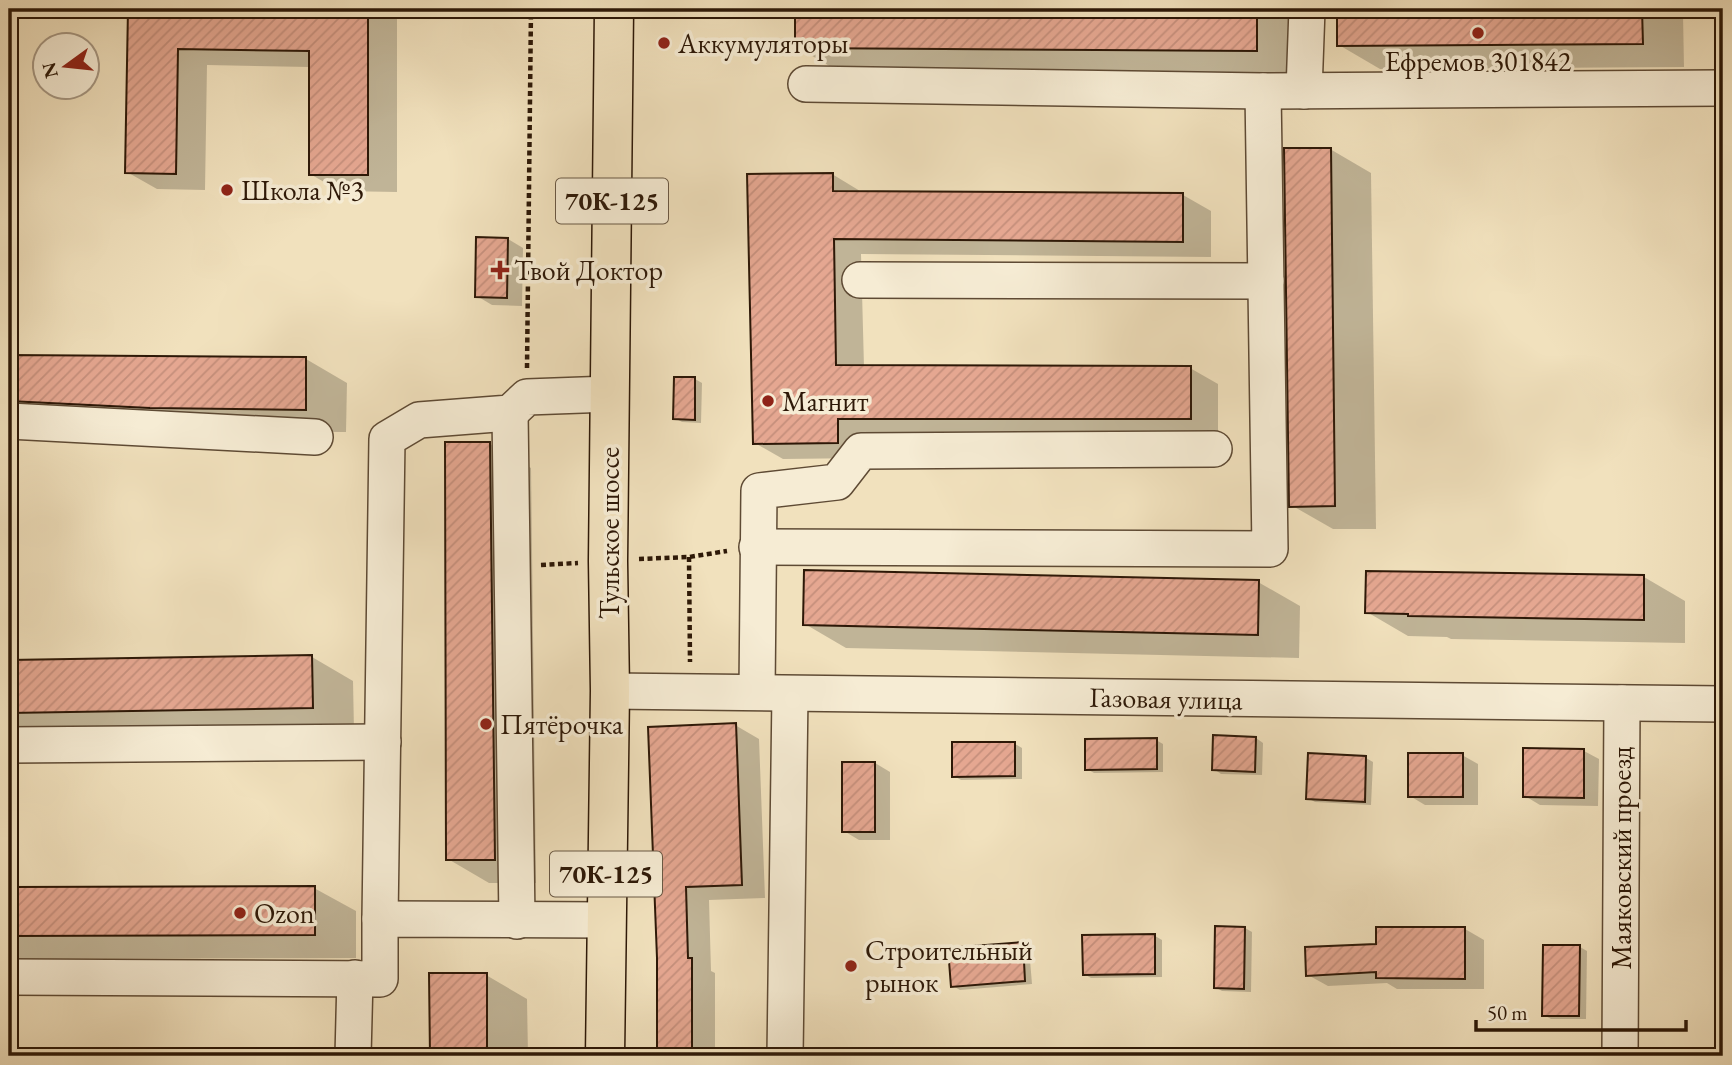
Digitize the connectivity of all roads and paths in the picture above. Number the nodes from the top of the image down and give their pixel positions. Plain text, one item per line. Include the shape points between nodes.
1 (531, 9) edge
2 (614, 9) edge
3 (1307, 9) edge
4 (806, 85) dead end
5 (1721, 88) dead end
6 (1263, 91) junction
7 (1304, 91) junction
8 (860, 279) dead end
9 (1266, 281) junction
10 (610, 394) junction
11 (519, 405) junction
12 (9, 421) edge
13 (315, 437) dead end
14 (1214, 449) dead end
15 (757, 547) junction
16 (688, 558) dead end
17 (610, 691) junction
18 (690, 692) junction
19 (773, 693) junction
20 (1622, 703) junction
21 (1723, 704) edge
22 (383, 742) junction
23 (9, 745) edge
24 (380, 919) junction
25 (606, 919) junction
26 (517, 921) junction
27 (9, 977) edge
28 (355, 978) junction
29 (353, 1056) edge
30 (605, 1056) edge
31 (785, 1056) edge
32 (1620, 1056) edge

1 - 11 path
2 - 10 main road, Тульское шоссе / 70К-125
3 - 7 street
4 - 6 street
5 - 7 street
6 - 7 street
6 - 9 street
8 - 9 street
9 - 15 street via 1270,549
10 - 11 street
10 - 17 main road, Тульское шоссе / 70К-125
11 - 22 street via 419,420 387,439
11 - 26 street
12 - 13 street
14 - 15 street via 861,451 837,482 759,491
15 - 19 street
16 - 18 path
17 - 18 street, Газовая улица
17 - 25 main road, Тульское шоссе / 70К-125
18 - 19 street, Газовая улица
19 - 20 street, Газовая улица
19 - 31 street
20 - 21 street, Газовая улица
20 - 32 street, Маяковский проезд
22 - 23 street
22 - 24 street
24 - 26 street
24 - 28 street via 380,979
25 - 26 street
25 - 30 main road, Тульское шоссе / 70К-125
27 - 28 street
28 - 29 street

